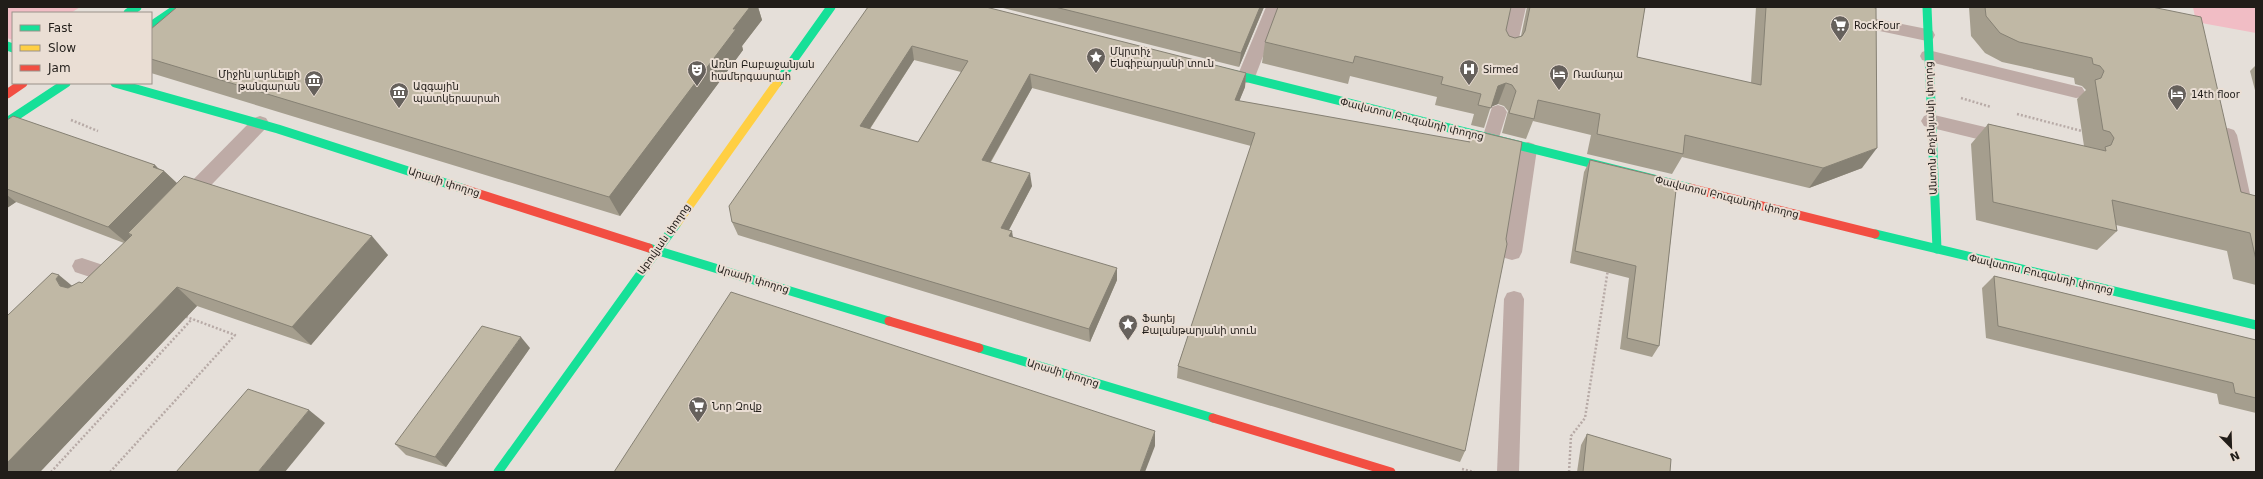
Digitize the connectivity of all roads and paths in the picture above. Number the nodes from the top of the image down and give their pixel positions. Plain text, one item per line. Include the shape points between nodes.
1 (179, 7) edge
2 (831, 7) edge
3 (1274, 7) edge
4 (1518, 7) edge
5 (1925, 8) edge
6 (1862, 22) edge
7 (152, 25) edge
8 (1928, 34) junction
9 (1508, 50) edge
10 (1928, 56) junction
11 (1208, 68) edge
12 (1246, 77) junction
13 (22, 84) edge
14 (64, 84) edge
15 (119, 84) edge
16 (2076, 92) dead end
17 (7, 94) edge
18 (1961, 98) dead end
19 (1999, 109) dead end
20 (1498, 112) edge
21 (2014, 113) dead end
22 (71, 120) dead end
23 (1930, 121) junction
24 (7, 122) edge
25 (260, 123) junction
26 (98, 131) dead end
27 (2082, 131) dead end
28 (2228, 135) edge
29 (1491, 139) junction
30 (2023, 143) edge
31 (1528, 149) junction
32 (172, 214) edge
33 (2246, 217) edge
34 (656, 249) junction
35 (1937, 249) junction
36 (1512, 252) dead end
37 (1609, 260) edge
38 (82, 266) dead end
39 (111, 276) edge
40 (1514, 299) dead end
41 (179, 314) dead end
42 (192, 319) junction
43 (2256, 325) edge
44 (1462, 469) dead end
45 (51, 472) edge
46 (110, 472) edge
47 (498, 472) edge
48 (1391, 472) edge
49 (1474, 472) edge
50 (1508, 472) edge
51 (1569, 472) edge

1 - 7 street
2 - 34 street, Աբովյան փողոց
3 - 12 lane
4 - 9 lane
5 - 8 street, Անտոն Քոչինյանի փողոց
6 - 8 lane
8 - 10 street, Անտոն Քոչինյանի փողոց
10 - 16 lane
10 - 23 street, Անտոն Քոչինյանի փողոց
11 - 12 street, Փավստոս Բուզանդի փողոց
12 - 29 street, Փավստոս Բուզանդի փողոց
13 - 17 street
14 - 24 street
15 - 25 street, Արամի փողոց
18 - 19 path
20 - 29 lane
21 - 27 path
22 - 26 path
23 - 30 lane
23 - 35 street, Անտոն Քոչինյանի փողոց
25 - 32 lane
25 - 34 street, Արամի փողոց
28 - 33 lane
29 - 31 street, Փավստոս Բուզանդի փողոց
31 - 35 street, Փավստոս Բուզանդի փողոց
31 - 36 lane
34 - 47 street, Աբովյան փողոց
34 - 48 street, Արամի փողոց
35 - 43 street, Փավստոս Բուզանդի փողոց
37 - 51 path via 1585,418 1571,436
38 - 39 lane
40 - 50 lane
41 - 42 path
42 - 45 path
42 - 46 path via 235,335
44 - 49 path

